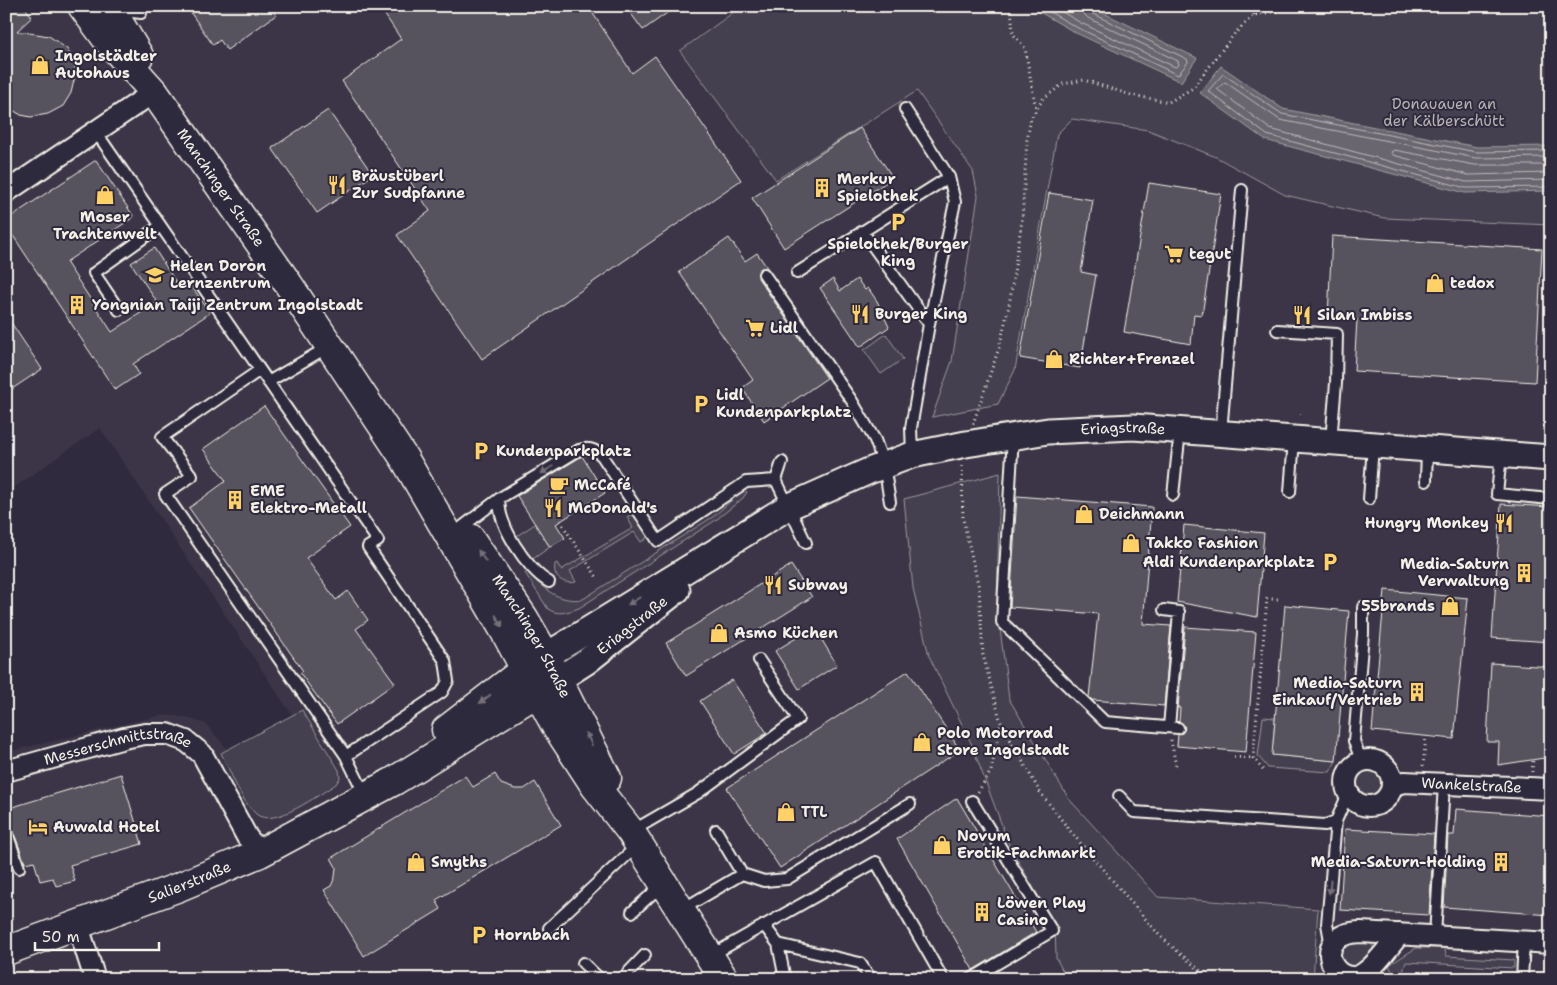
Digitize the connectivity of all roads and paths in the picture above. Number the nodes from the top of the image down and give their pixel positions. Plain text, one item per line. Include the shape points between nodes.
1 (82, 6) edge
2 (1010, 6) edge
3 (1254, 6) edge
4 (1306, 6) edge
5 (110, 8) edge
6 (141, 13) dead end
7 (1254, 15) junction
8 (154, 92) junction
9 (905, 109) dead end
10 (1036, 110) junction
11 (96, 132) junction
12 (949, 177) junction
13 (1242, 190) dead end
14 (6, 192) edge
15 (160, 226) junction
16 (862, 232) junction
17 (797, 273) dead end
18 (764, 274) dead end
19 (119, 310) dead end
20 (929, 324) junction
21 (1277, 330) dead end
22 (329, 346) junction
23 (260, 370) junction
24 (268, 382) junction
25 (1299, 422) junction
26 (1180, 430) junction
27 (1221, 432) junction
28 (1013, 435) junction
29 (1331, 441) junction
30 (966, 444) junction
31 (1374, 444) junction
32 (1427, 449) junction
33 (1501, 454) junction
34 (912, 455) junction
35 (404, 458) junction
36 (1551, 458) edge
37 (782, 462) dead end
38 (884, 465) junction
39 (776, 480) junction
40 (1426, 481) dead end
41 (1290, 492) dead end
42 (1173, 495) dead end
43 (500, 498) junction
44 (1369, 499) dead end
45 (1551, 499) edge
46 (890, 502) dead end
47 (788, 507) junction
48 (560, 521) dead end
49 (462, 527) junction
50 (806, 543) dead end
51 (598, 579) dead end
52 (549, 582) dead end
53 (1280, 598) dead end
54 (1363, 607) dead end
55 (1164, 610) dead end
56 (760, 660) dead end
57 (541, 674) junction
58 (1002, 723) junction
59 (1173, 728) junction
60 (1426, 736) dead end
61 (346, 756) junction
62 (1234, 757) dead end
63 (1253, 758) junction
64 (1361, 760) junction
65 (1176, 766) dead end
66 (1263, 770) dead end
67 (6, 771) edge
68 (1422, 783) junction
69 (1444, 784) junction
70 (1392, 785) junction
71 (1551, 789) edge
72 (1348, 794) junction
73 (365, 795) junction
74 (1119, 796) dead end
75 (972, 801) joint
76 (910, 804) dead end
77 (1336, 821) junction
78 (6, 830) edge
79 (716, 830) dead end
80 (635, 838) junction
81 (260, 853) junction
82 (19, 868) dead end
83 (742, 874) junction
84 (664, 884) junction
85 (680, 910) junction
86 (632, 912) dead end
87 (764, 925) junction
88 (78, 926) junction
89 (548, 928) dead end
90 (1400, 934) junction
91 (1435, 936) junction
92 (1524, 941) junction
93 (1551, 943) edge
94 (778, 944) junction
95 (1331, 946) junction
96 (6, 951) edge
97 (645, 955) dead end
98 (709, 956) junction
99 (583, 963) dead end
100 (95, 979) edge
101 (600, 979) edge
102 (622, 979) edge
103 (724, 979) edge
104 (785, 979) edge
105 (871, 979) edge
106 (943, 979) edge
107 (971, 979) edge
108 (1210, 979) edge
109 (1522, 979) edge

1 - 8 main road, Manchinger Straße
2 - 10 path via 1013,34 1025,48
3 - 7 path
4 - 7 path
5 - 6 lane
5 - 8 main road, Manchinger Straße via 134,47
7 - 10 path via 1235,33 1192,88 1169,102 1131,95 1084,80 1063,84 1043,99
8 - 11 street
8 - 22 main road, Manchinger Straße
9 - 12 lane
10 - 30 path via 1027,140 1022,220 1009,306 999,348
11 - 14 street
11 - 15 lane
12 - 16 lane
12 - 20 lane via 955,202
13 - 27 lane
15 - 19 lane via 94,273
15 - 23 lane
16 - 17 lane
16 - 20 lane
18 - 38 lane via 852,401 875,440
20 - 34 lane via 911,428
21 - 29 lane via 1337,334
22 - 24 lane
22 - 35 main road, Manchinger Straße
23 - 24 lane
23 - 61 lane via 162,437 192,476 165,494
24 - 61 lane via 378,541 368,547 448,670 448,681 434,699
25 - 27 street, Eriagstraße
25 - 29 street, Eriagstraße
25 - 41 lane
26 - 27 street, Eriagstraße
26 - 28 street, Eriagstraße via 1088,428
26 - 42 lane
28 - 30 street, Eriagstraße
28 - 59 lane via 1002,622 1105,722
29 - 31 street, Eriagstraße
30 - 34 street, Eriagstraße
30 - 58 path via 960,473 963,519 979,588 983,655
31 - 32 street, Eriagstraße
31 - 44 lane
32 - 33 street, Eriagstraße
32 - 40 lane
33 - 36 street, Eriagstraße
33 - 45 lane via 1497,494
34 - 38 street, Eriagstraße
35 - 49 main road, Manchinger Straße
35 -> 57 main road, Manchinger Straße via 505,632
37 - 39 lane
38 - 46 lane
38 - 47 street, Eriagstraße
39 -> 43 lane via 746,482 658,541 602,456 586,448
39 - 47 lane
43 - 49 lane
43 - 52 lane via 503,523 529,565
47 - 50 lane
47 - 57 street, Eriagstraße via 722,550 658,606 587,661
48 - 51 path
57 -> 49 main road, Manchinger Straße via 524,618
53 - 63 path via 1267,599
54 - 64 lane via 1354,741
55 - 59 lane via 1179,612
56 - 80 lane via 798,719
57 - 73 main road, Salierstraße via 394,780
57 - 80 main road, Manchinger Straße via 607,777
58 - 75 path via 991,771
58 - 108 path via 1040,792 1072,832 1160,936
59 - 65 path
60 - 68 path
61 - 73 lane
62 - 63 path
63 - 66 path
64 - 70 street via 1383,764
64 - 72 street via 1346,774
67 - 81 street, Messerschmittstraße via 138,735 167,734 186,741 202,754 247,837
68 - 69 street, Wankelstraße
68 - 70 street, Wankelstraße
69 - 71 street, Wankelstraße
69 - 91 lane
70 - 72 street via 1386,798 1374,806 1359,804
72 - 77 lane
73 - 81 main road, Salierstraße
74 - 77 lane via 1134,812 1325,825
75 - 107 lane via 1052,931
76 - 83 lane via 787,880 764,881
77 -> 95 lane via 1327,924
78 - 82 lane
79 - 83 lane
80 - 84 main road, Manchinger Straße
80 - 89 lane
81 - 88 main road, Salierstraße
83 - 85 lane
84 - 85 main road, Manchinger Straße
84 - 86 lane
85 - 98 main road, Manchinger Straße
87 - 94 lane
87 - 98 lane
87 - 106 lane via 876,862
88 - 96 main road, Salierstraße
88 - 100 street
90 - 91 street
90 - 95 street via 1348,932
90 - 95 street via 1366,971 1356,977 1343,976 1333,968 1329,957
91 - 92 street
92 - 93 street
92 - 109 lane
94 - 104 lane
94 - 105 lane via 860,963
97 - 102 lane
98 - 103 main road, Manchinger Straße
99 - 101 lane

